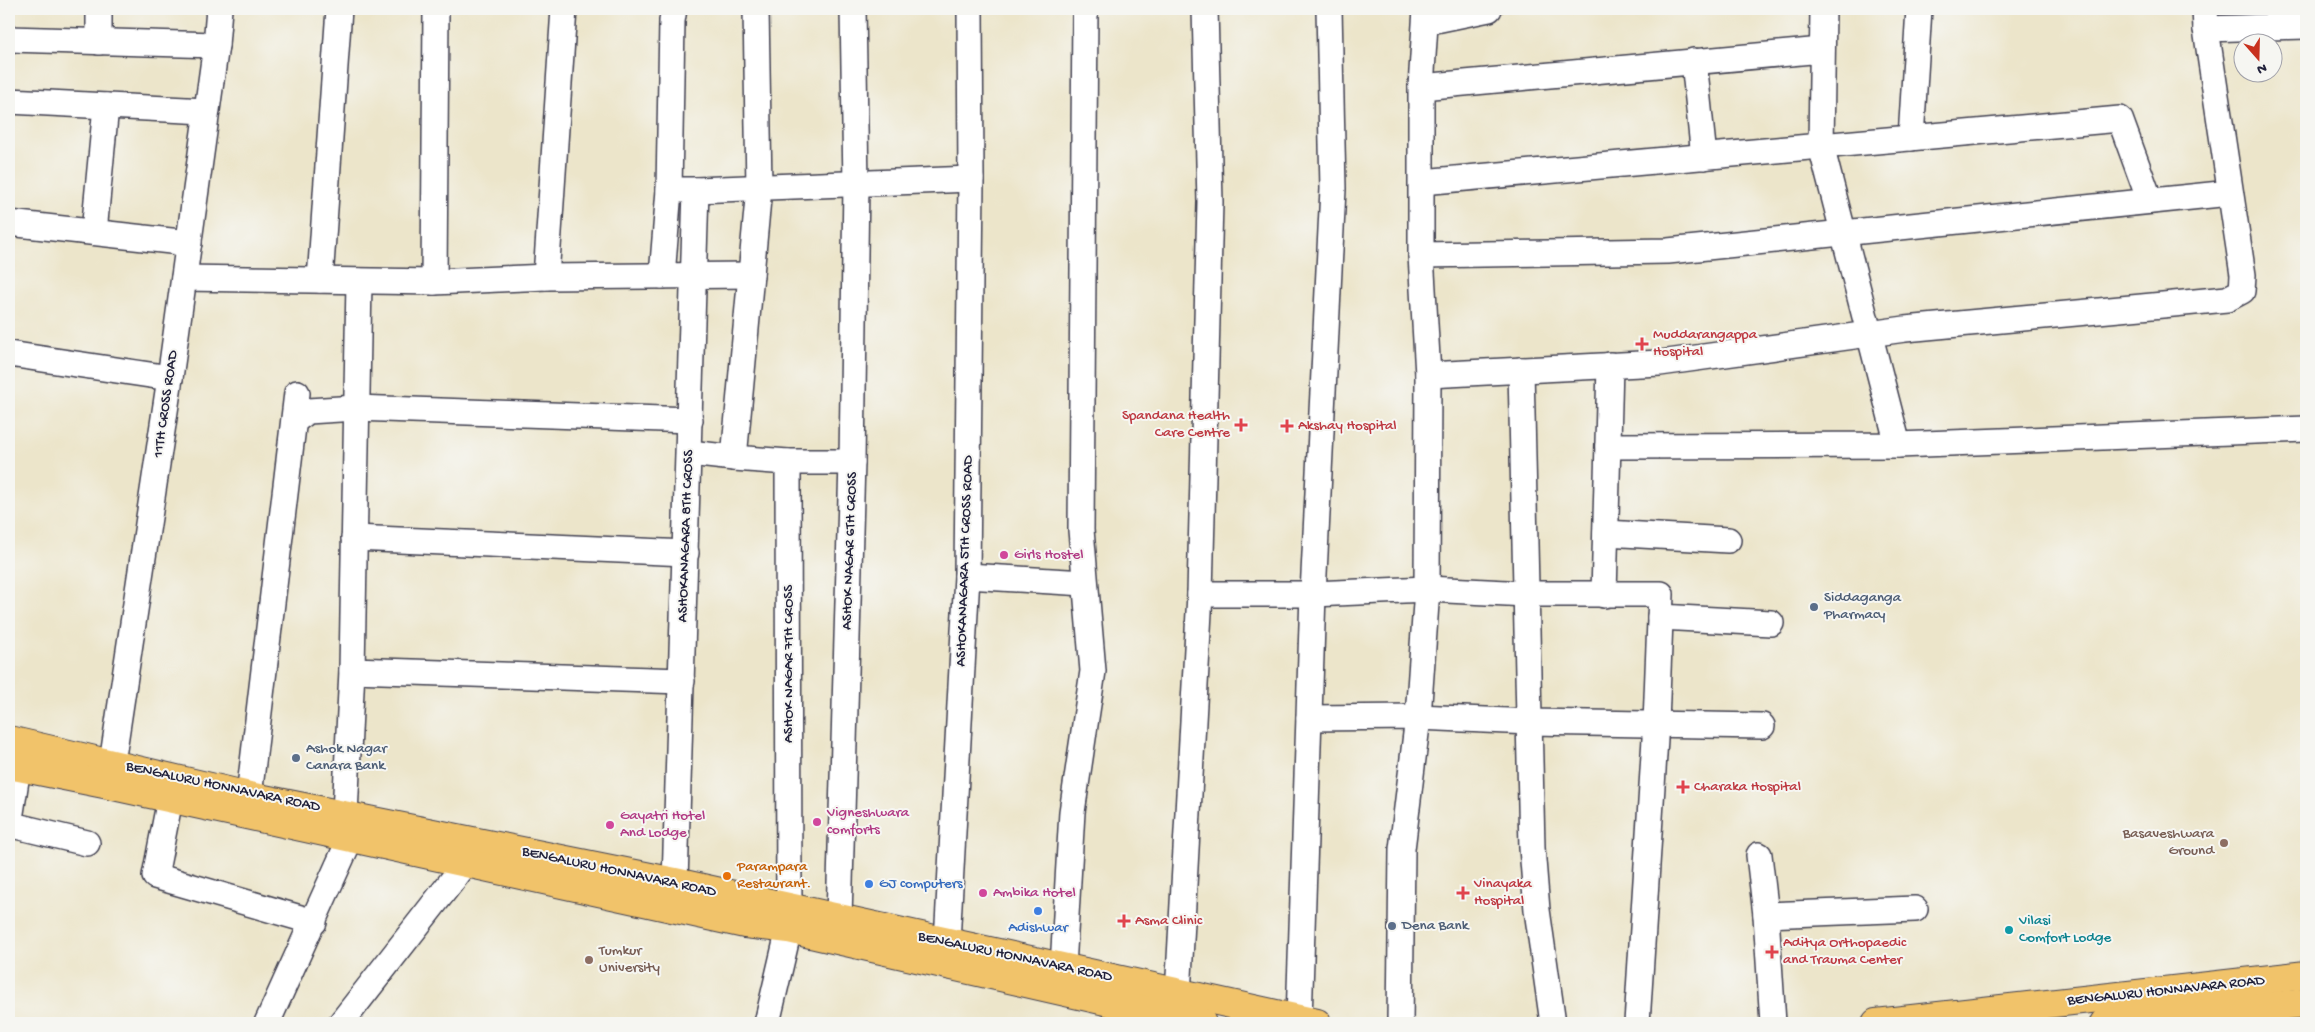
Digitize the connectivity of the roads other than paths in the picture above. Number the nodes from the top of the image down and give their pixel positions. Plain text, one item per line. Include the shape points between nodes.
1 (99, 9) edge
2 (219, 9) edge
3 (339, 9) edge
4 (436, 9) edge
5 (564, 9) edge
6 (674, 9) edge
7 (756, 9) edge
8 (853, 9) edge
9 (970, 9) edge
10 (1086, 9) edge
11 (1205, 9) edge
12 (1329, 9) edge
13 (1489, 9) edge
14 (1823, 9) edge
15 (1919, 9) edge
16 (1426, 15) edge
17 (2205, 19) edge
18 (2306, 26) edge
19 (9, 40) edge
20 (99, 42) junction
21 (216, 45) junction
22 (1822, 50) junction
23 (1694, 62) junction
24 (1421, 87) junction
25 (9, 101) edge
26 (106, 106) junction
27 (206, 111) junction
28 (1911, 138) junction
29 (1821, 146) junction
30 (1704, 157) junction
31 (971, 179) junction
32 (1422, 182) junction
33 (856, 184) junction
34 (759, 188) junction
35 (669, 190) junction
36 (696, 190) junction
37 (2230, 193) junction
38 (2150, 201) junction
39 (9, 222) edge
40 (94, 232) junction
41 (1842, 232) junction
42 (189, 243) junction
43 (1421, 254) junction
44 (751, 275) junction
45 (662, 276) junction
46 (694, 276) junction
47 (546, 277) junction
48 (184, 278) junction
49 (320, 280) junction
50 (359, 281) junction
51 (434, 282) junction
52 (1870, 335) junction
53 (9, 354) edge
54 (1610, 365) junction
55 (1521, 370) junction
56 (1428, 375) junction
57 (170, 378) junction
58 (297, 393) dead end
59 (356, 408) junction
60 (690, 420) junction
61 (294, 421) junction
62 (2306, 429) edge
63 (1898, 445) junction
64 (1608, 446) junction
65 (689, 452) junction
66 (734, 458) junction
67 (788, 462) junction
68 (852, 462) junction
69 (1606, 533) junction
70 (354, 538) junction
71 (1728, 540) dead end
72 (686, 553) junction
73 (967, 576) junction
74 (1085, 583) junction
75 (1427, 589) junction
76 (1200, 594) junction
77 (1313, 594) junction
78 (1527, 594) junction
79 (1604, 594) junction
80 (1660, 617) junction
81 (1771, 623) dead end
82 (352, 670) junction
83 (682, 681) junction
84 (1418, 717) junction
85 (1309, 718) junction
86 (1530, 722) junction
87 (1656, 723) junction
88 (1762, 726) dead end
89 (9, 740) edge
90 (112, 763) junction
91 (13, 766) edge
92 (249, 796) junction
93 (170, 799) junction
94 (348, 826) junction
95 (87, 843) dead end
96 (1759, 856) dead end
97 (466, 863) junction
98 (675, 882) junction
99 (1915, 910) dead end
100 (1766, 915) junction
101 (789, 918) junction
102 (838, 918) junction
103 (314, 922) junction
104 (947, 942) junction
105 (1063, 967) junction
106 (2306, 975) edge
107 (2306, 1003) edge
108 (1183, 1014) edge
109 (1308, 1021) edge
110 (267, 1023) edge
111 (341, 1023) edge
112 (767, 1023) edge
113 (1400, 1023) edge
114 (1553, 1023) edge
115 (1637, 1023) edge
116 (1773, 1023) edge
117 (1876, 1023) edge
118 (2104, 1023) edge

1 - 20 street
2 - 21 street
3 - 49 street
4 - 51 street
5 - 47 street
6 - 35 street
7 - 34 street
8 - 33 street, ASHOK NAGAR 6TH CROSS
9 - 31 street, ASHOKANAGARA 5TH CROSS ROAD
10 - 74 street via 1081,530
11 - 76 street via 1210,202
12 - 77 street via 1333,190
13 - 16 street
14 - 22 street
15 - 28 street
16 - 24 street
17 - 18 street
17 - 37 street
19 - 20 street
20 - 21 street
21 - 27 street, 11TH CROSS ROAD
22 - 23 street
22 - 29 street
23 - 24 street
23 - 30 street
24 - 32 street
25 - 26 street
26 - 27 street
26 - 40 street
27 - 42 street, 11TH CROSS ROAD
28 - 29 street
28 - 38 street via 2120,119
29 - 30 street
29 - 41 street
30 - 32 street
31 - 33 street
31 - 73 street, ASHOKANAGARA 5TH CROSS ROAD
32 - 43 street
33 - 34 street
33 - 68 street, ASHOK NAGAR 6TH CROSS
34 - 36 street
34 - 44 street
35 - 36 street
35 - 45 street
36 - 46 street, ASHOKANAGARA 8TH CROSS
37 - 38 street
37 - 52 street via 2243,275 2242,291 2227,299
38 - 41 street
39 - 40 street
40 - 42 street
41 - 43 street via 1668,252
41 - 52 street
42 - 48 street, 11TH CROSS ROAD
43 - 56 street
44 - 46 street
44 - 66 street
45 - 46 street
45 - 47 street
46 - 60 street, ASHOKANAGARA 8TH CROSS
47 - 51 street
48 - 49 street
48 - 57 street, 11TH CROSS ROAD
49 - 50 street
50 - 51 street
50 - 59 street
52 - 54 street via 1660,363
52 - 63 street
53 - 57 street
54 - 55 street
54 - 64 street
55 - 56 street
55 - 78 street
56 - 75 street
57 - 90 street, 11TH CROSS ROAD
58 - 61 street
59 - 60 street
59 - 61 street via 308,411
59 - 70 street
60 - 65 street, ASHOKANAGARA 8TH CROSS
61 - 92 street
62 - 63 street
63 - 64 street
64 - 69 street
65 - 66 street
65 - 72 street, ASHOKANAGARA 8TH CROSS
66 - 67 street
67 - 68 street
67 - 101 street, ASHOK NAGAR 7TH CROSS
68 - 102 street, ASHOK NAGAR 6TH CROSS
69 - 71 street
69 - 79 street
70 - 72 street
70 - 82 street
72 - 83 street, ASHOKANAGARA 8TH CROSS
73 - 74 street
73 - 104 street, ASHOKANAGARA 5TH CROSS ROAD
74 - 105 street via 1093,671 1072,812
75 - 77 street
75 - 78 street
75 - 84 street
76 - 77 street
76 - 108 street
77 - 85 street
78 - 79 street
78 - 86 street
79 - 80 street via 1661,594
80 - 81 street
80 - 87 street
82 - 83 street
82 - 94 street
83 - 98 street, ASHOKANAGARA 8TH CROSS
84 - 85 street
84 - 86 street
84 - 113 street via 1402,849
85 - 109 street
86 - 87 street
86 - 114 street via 1534,885
87 - 88 street
87 - 115 street
89 - 90 main road, BENGALURU HONNAVARA ROAD
90 - 92 main road, BENGALURU HONNAVARA ROAD
91 - 93 main road, BENGALURU HONNAVARA ROAD
91 - 95 street via 12,825
92 - 94 main road, BENGALURU HONNAVARA ROAD
93 - 94 main road, BENGALURU HONNAVARA ROAD
93 - 103 street via 155,876
94 - 97 main road, BENGALURU HONNAVARA ROAD
94 - 98 main road, BENGALURU HONNAVARA ROAD
94 - 103 street
96 - 100 street
97 - 101 main road, BENGALURU HONNAVARA ROAD via 745,924
97 - 111 street
98 - 101 main road, BENGALURU HONNAVARA ROAD
99 - 100 street
100 - 116 street
101 - 102 main road, BENGALURU HONNAVARA ROAD
101 - 108 main road, BENGALURU HONNAVARA ROAD
101 - 112 street, ASHOK NAGAR 7TH CROSS
102 - 104 main road, BENGALURU HONNAVARA ROAD
103 - 110 street
104 - 105 main road, BENGALURU HONNAVARA ROAD
105 - 108 main road, BENGALURU HONNAVARA ROAD
106 - 117 main road, BENGALURU HONNAVARA ROAD
107 - 118 main road, BENGALURU HONNAVARA ROAD
108 - 109 main road, BENGALURU HONNAVARA ROAD

